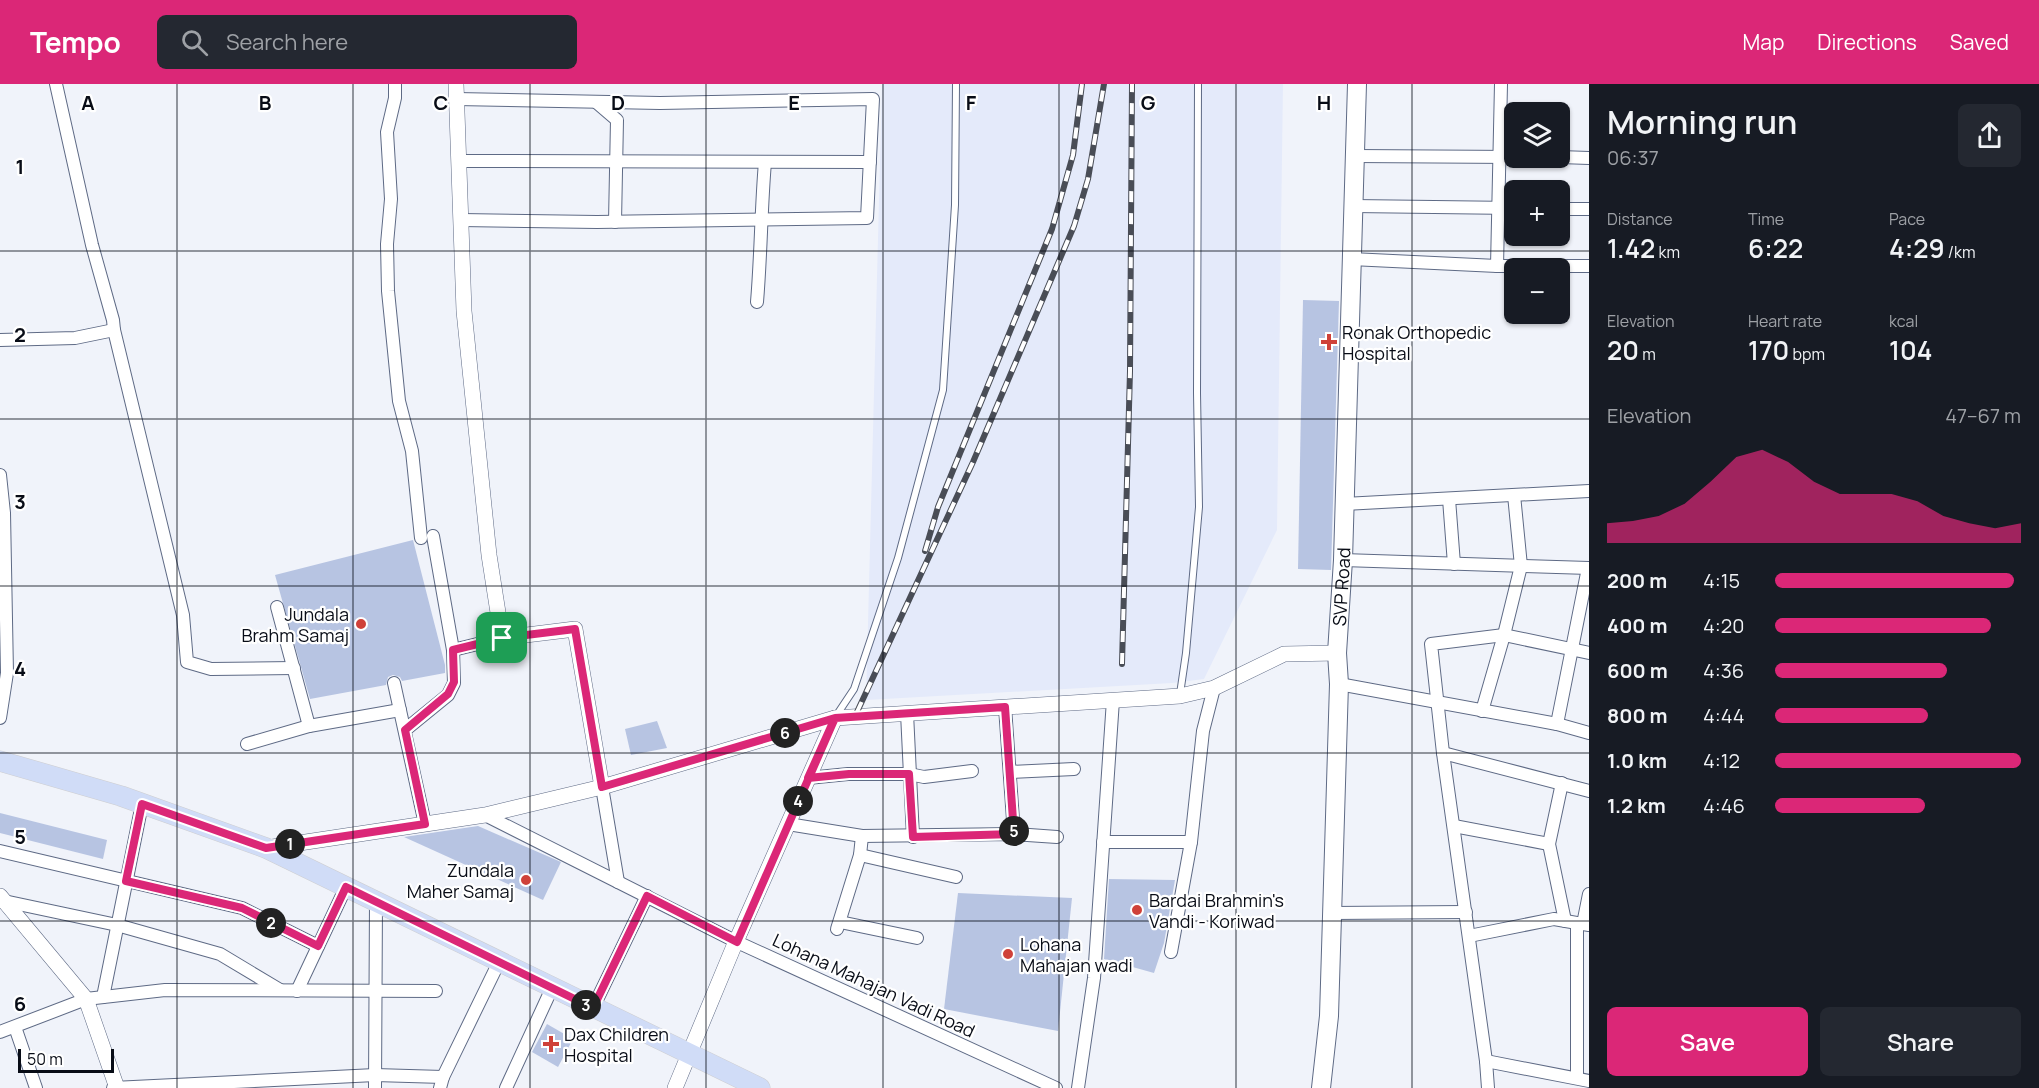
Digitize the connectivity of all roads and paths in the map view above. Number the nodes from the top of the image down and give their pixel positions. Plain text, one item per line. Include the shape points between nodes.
1 (56, 84) edge
2 (395, 84) edge
3 (956, 84) edge
4 (1198, 84) edge
5 (1357, 84) edge
6 (1501, 84) edge
7 (456, 92) edge
8 (596, 102) junction
9 (1354, 156) junction
10 (1499, 157) junction
11 (1504, 157) edge
12 (1570, 157) edge
13 (1589, 158) edge
14 (459, 161) junction
15 (615, 161) junction
16 (765, 162) junction
17 (870, 162) junction
18 (1353, 206) junction
19 (1498, 208) junction
20 (1504, 208) edge
21 (1570, 209) edge
22 (1589, 209) edge
23 (461, 220) junction
24 (760, 220) junction
25 (615, 222) junction
26 (1352, 259) junction
27 (1497, 266) junction
28 (1589, 267) edge
29 (758, 302) dead end
30 (114, 330) junction
31 (0, 340) edge
32 (0, 475) edge
33 (1589, 491) edge
34 (1514, 495) junction
35 (1449, 499) junction
36 (1344, 504) junction
37 (1343, 560) junction
38 (1454, 564) junction
39 (1521, 566) junction
40 (1588, 568) edge
41 (3, 606) edge
42 (277, 607) dead end
43 (1504, 635) junction
44 (502, 638) junction
45 (1572, 649) junction
46 (453, 650) junction
47 (1337, 653) junction
48 (1589, 653) edge
49 (294, 668) junction
50 (394, 683) dead end
51 (1339, 684) junction
52 (1214, 688) junction
53 (1180, 696) junction
54 (1113, 700) junction
55 (1438, 703) junction
56 (1005, 707) junction
57 (400, 710) junction
58 (1482, 711) junction
59 (907, 713) junction
60 (0, 718) edge
61 (835, 718) junction
62 (1557, 724) junction
63 (309, 726) junction
64 (405, 730) junction
65 (1589, 733) edge
66 (247, 744) dead end
67 (1443, 753) junction
68 (0, 761) edge
69 (1074, 769) dead end
70 (972, 771) dead end
71 (1010, 772) junction
72 (909, 774) junction
73 (808, 778) junction
74 (1562, 783) junction
75 (602, 787) junction
76 (1589, 790) edge
77 (142, 804) junction
78 (485, 815) junction
79 (425, 824) junction
80 (788, 824) junction
81 (1454, 826) junction
82 (1014, 834) junction
83 (862, 836) junction
84 (913, 837) junction
85 (1057, 837) dead end
86 (1103, 842) junction
87 (1191, 842) junction
88 (1549, 844) junction
89 (266, 848) junction
90 (0, 851) edge
91 (860, 855) junction
92 (956, 877) dead end
93 (126, 881) junction
94 (618, 882) junction
95 (346, 887) junction
96 (1589, 894) edge
97 (647, 896) junction
98 (2, 898) edge
99 (376, 901) junction
100 (1466, 912) junction
101 (1332, 913) junction
102 (1564, 921) junction
103 (1583, 924) edge
104 (117, 925) junction
105 (1469, 936) junction
106 (917, 938) dead end
107 (737, 942) junction
108 (318, 946) junction
109 (1171, 952) dead end
110 (499, 962) junction
111 (552, 988) junction
112 (281, 991) junction
113 (297, 991) junction
114 (375, 992) junction
115 (436, 992) dead end
116 (103, 997) junction
117 (86, 999) junction
118 (593, 1008) junction
119 (15, 1027) junction
120 (0, 1032) edge
121 (690, 1055) junction
122 (1486, 1061) junction
123 (375, 1075) junction
124 (1583, 1079) edge
125 (441, 1083) edge
126 (738, 1083) edge
127 (36, 1088) edge
128 (115, 1088) edge
129 (375, 1088) edge
130 (506, 1088) edge
131 (675, 1088) edge
132 (760, 1088) edge
133 (1056, 1088) edge
134 (1078, 1088) edge
135 (1321, 1088) edge
136 (1488, 1088) edge

1 - 30 street
2 - 46 street via 387,132 391,199 387,244 399,401
3 - 61 lane via 955,205 943,390 898,558 854,689
4 - 53 lane via 1199,507
5 - 9 main road, SVP Road
6 - 10 street
7 - 8 street
7 - 14 street
8 - 15 street via 616,120
8 - 17 street via 873,99
9 - 10 street
9 - 18 main road, SVP Road
10 - 11 street
10 - 19 street
12 - 13 street
14 - 15 street
14 - 23 street
15 - 16 street
15 - 25 street
16 - 17 street
16 - 24 street
17 - 24 street via 867,218
18 - 19 street
18 - 26 main road, SVP Road
19 - 20 street
19 - 27 street
21 - 22 street
23 - 25 street
23 - 44 street via 464,311 489,555
24 - 25 street
24 - 29 street
26 - 27 street
26 - 36 main road, SVP Road
27 - 28 street
30 - 31 street via 75,338
30 - 49 street via 183,615 187,662 211,669
32 - 41 street via 4,513
33 - 34 street
34 - 35 street
34 - 39 street
35 - 36 street
35 - 38 street
36 - 37 main road, SVP Road
37 - 38 street
37 - 47 main road, SVP Road
38 - 39 street
39 - 40 street
39 - 43 street
40 - 45 street
41 - 60 street via 7,673
42 - 49 street
43 - 45 street
43 - 55 street via 1431,644
43 - 58 street
44 - 46 street
44 - 75 street via 575,629
45 - 48 street
45 - 62 street
46 - 64 street via 454,682 448,694
47 - 51 main road, SVP Road
47 - 52 street via 1284,654
49 - 63 street
50 - 57 street
51 - 55 street
51 - 101 main road, SVP Road
52 - 53 street
52 - 87 street via 1203,731
53 - 54 street
54 - 56 street
54 - 86 street
55 - 58 street
55 - 67 street
56 - 59 street
56 - 71 street
57 - 63 street
57 - 64 street
58 - 62 street
59 - 61 street
59 - 72 street
61 - 73 street
61 - 75 street
62 - 65 street
63 - 66 street
64 - 79 street
67 - 74 street
67 - 81 street
68 - 77 main road
69 - 71 street
70 - 72 street via 924,777
71 - 82 street
72 - 73 street
72 - 84 street
73 - 80 street
74 - 76 street
74 - 88 street
75 - 78 street
75 - 94 street
77 - 89 main road
77 - 93 street
78 - 79 street
78 - 94 street, Lohana Mahajan Vadi Road
79 - 89 street
80 - 83 street
80 - 107 street
81 - 88 street
81 - 100 street
82 - 84 street
82 - 85 street
83 - 84 street
83 - 91 street
86 - 87 street
86 - 134 street via 1094,978
87 - 109 street
88 - 102 street
89 - 95 main road
90 - 93 street
91 - 92 street
91 - 106 street via 838,925
93 - 104 street
93 - 108 street via 242,908
94 - 97 street, Lohana Mahajan Vadi Road
95 - 99 main road
95 - 108 street
96 - 103 street
97 - 107 street, Lohana Mahajan Vadi Road
97 - 118 street
98 - 104 street
98 - 117 street
99 - 110 main road
99 - 114 street
100 - 101 street
100 - 105 street
101 - 135 main road, SVP Road via 1329,1016
102 - 103 street
102 - 105 street via 1554,919
103 - 124 street
104 - 112 street via 220,954
104 - 116 street
105 - 122 street
107 - 121 street
107 - 133 street, Lohana Mahajan Vadi Road
108 - 113 street
110 - 111 main road
110 - 125 street
111 - 118 main road
111 - 130 street
112 - 113 street
112 - 116 street via 165,990
113 - 114 street
114 - 115 street
114 - 123 street
116 - 117 street
117 - 119 street
117 - 128 street
118 - 121 main road
119 - 120 street
119 - 127 street
121 - 126 main road
121 - 131 street
122 - 124 street
122 - 136 street
123 - 125 street
123 - 128 street
123 - 129 street
126 - 132 main road

